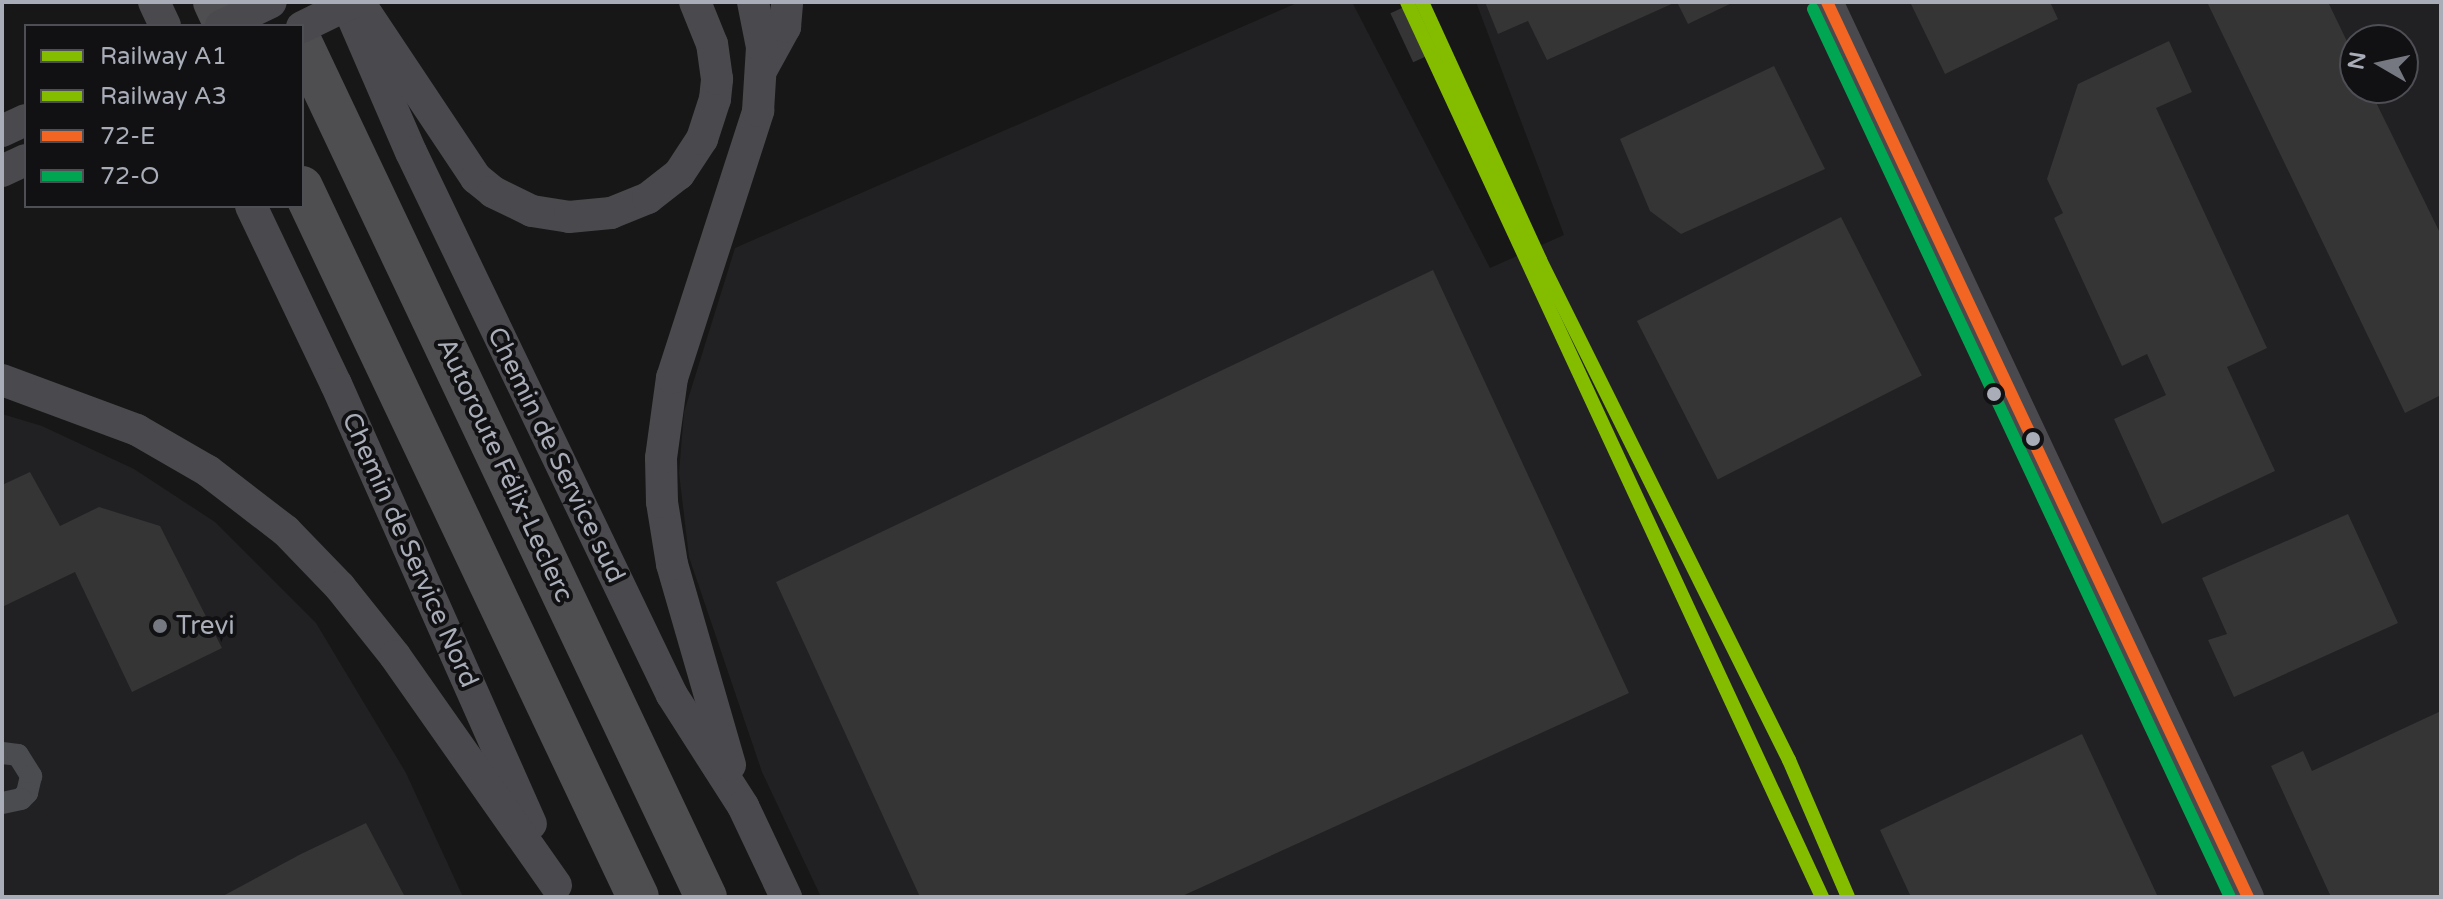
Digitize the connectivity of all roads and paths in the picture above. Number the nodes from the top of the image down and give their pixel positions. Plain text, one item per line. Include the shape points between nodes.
1 (154, 2) edge
2 (214, 2) edge
3 (271, 2) edge
4 (282, 2) edge
5 (346, 2) edge
6 (356, 2) edge
7 (695, 2) edge
8 (753, 2) edge
9 (787, 2) edge
10 (1827, 2) edge
11 (164, 24) edge
12 (222, 24) edge
13 (227, 24) edge
14 (293, 24) edge
15 (304, 26) edge
16 (304, 48) edge
17 (763, 67) junction
18 (24, 161) edge
19 (2, 171) edge
20 (304, 191) edge
21 (252, 208) edge
22 (2, 380) edge
23 (2, 753) edge
24 (2, 803) edge
25 (743, 806) junction
26 (559, 891) edge
27 (638, 897) edge
28 (706, 897) edge
29 (786, 897) edge
30 (2248, 897) edge

1 - 11 main road
2 - 12 highway
3 - 13 main road, bridge
4 - 14 highway
5 - 25 main road, Chemin de Service sud via 424,178 672,695
6 - 7 main road via 476,178 532,211 569,217 611,213 648,198 679,174 697,148 710,120 717,79 708,27
6 - 15 main road, bridge
8 - 17 main road
9 - 17 main road via 785,27
10 - 30 main road
16 - 28 highway, Autoroute Félix-Leclerc
17 - 25 main road via 755,123 672,378 660,480 672,564
18 - 19 main road
20 - 27 highway
21 - 26 main road, Chemin de Service Nord via 336,384
22 - 26 main road via 137,430 208,471 286,531 380,637
23 - 24 street via 18,755 31,776 21,799
25 - 29 main road, Chemin de Service sud

